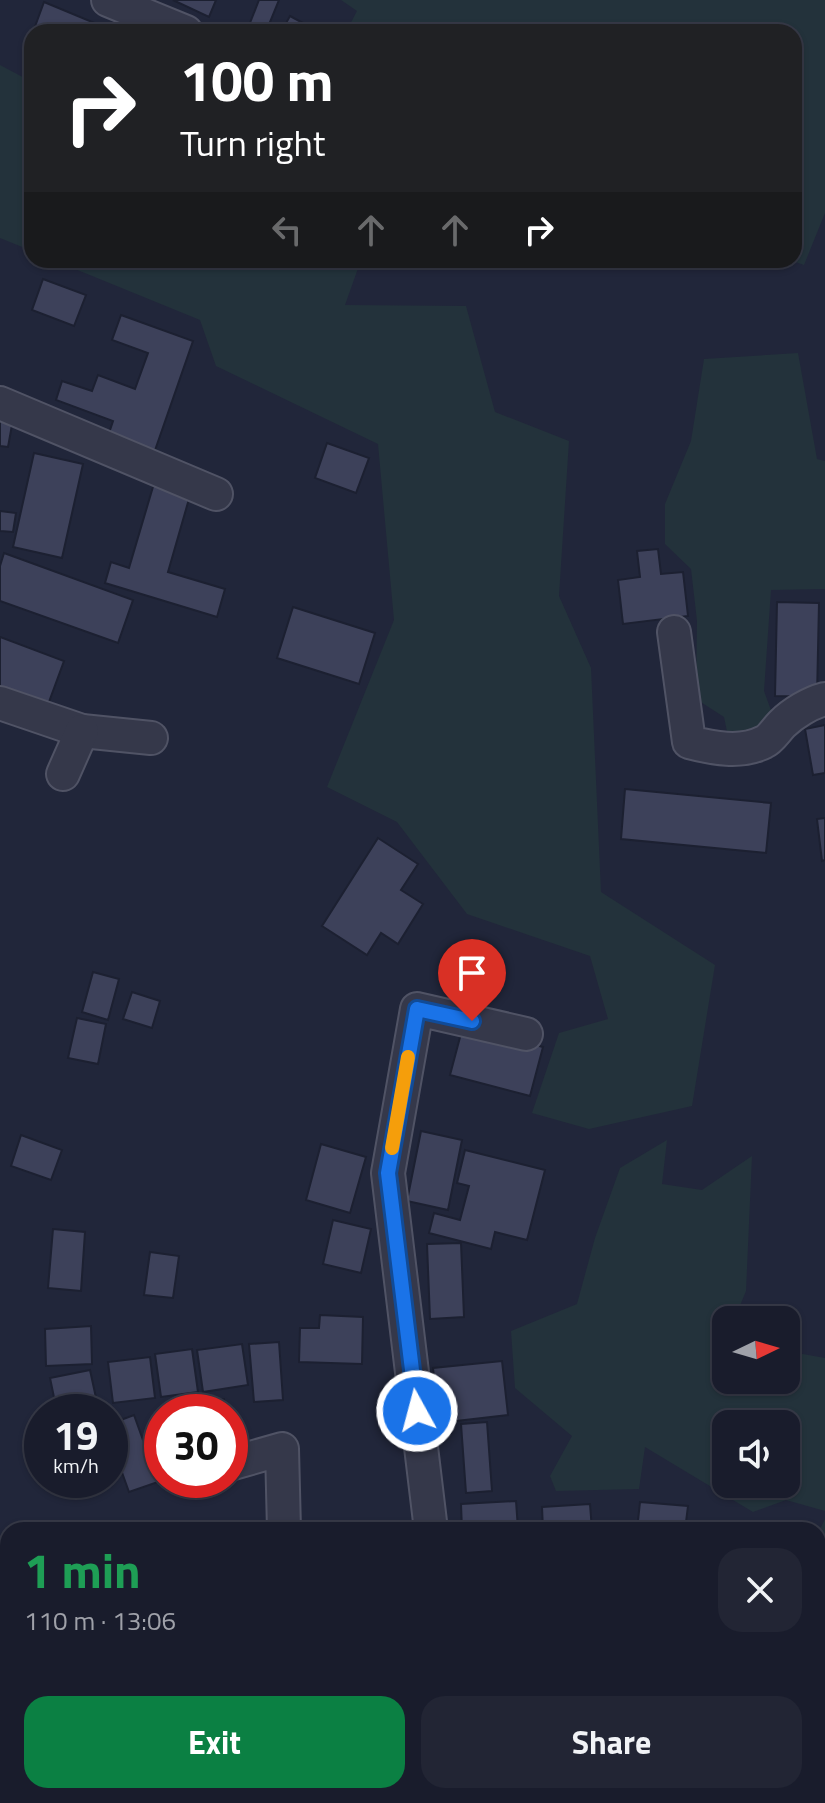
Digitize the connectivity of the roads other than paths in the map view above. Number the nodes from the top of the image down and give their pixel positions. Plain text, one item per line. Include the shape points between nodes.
1 (108, 0) edge
2 (166, 24) edge
3 (0, 403) edge
4 (216, 494) dead end
5 (674, 632) dead end
6 (825, 699) edge
7 (0, 703) edge
8 (82, 731) junction
9 (151, 738) dead end
10 (63, 774) dead end
11 (526, 1034) dead end
12 (248, 1459) edge
13 (284, 1522) edge
14 (430, 1522) edge

1 - 2 street
3 - 4 street
5 - 6 street via 689,742 717,749 765,742 785,721
7 - 8 street
8 - 9 street
8 - 10 street
11 - 14 street via 417,1009 388,1173
12 - 13 street via 282,1449

